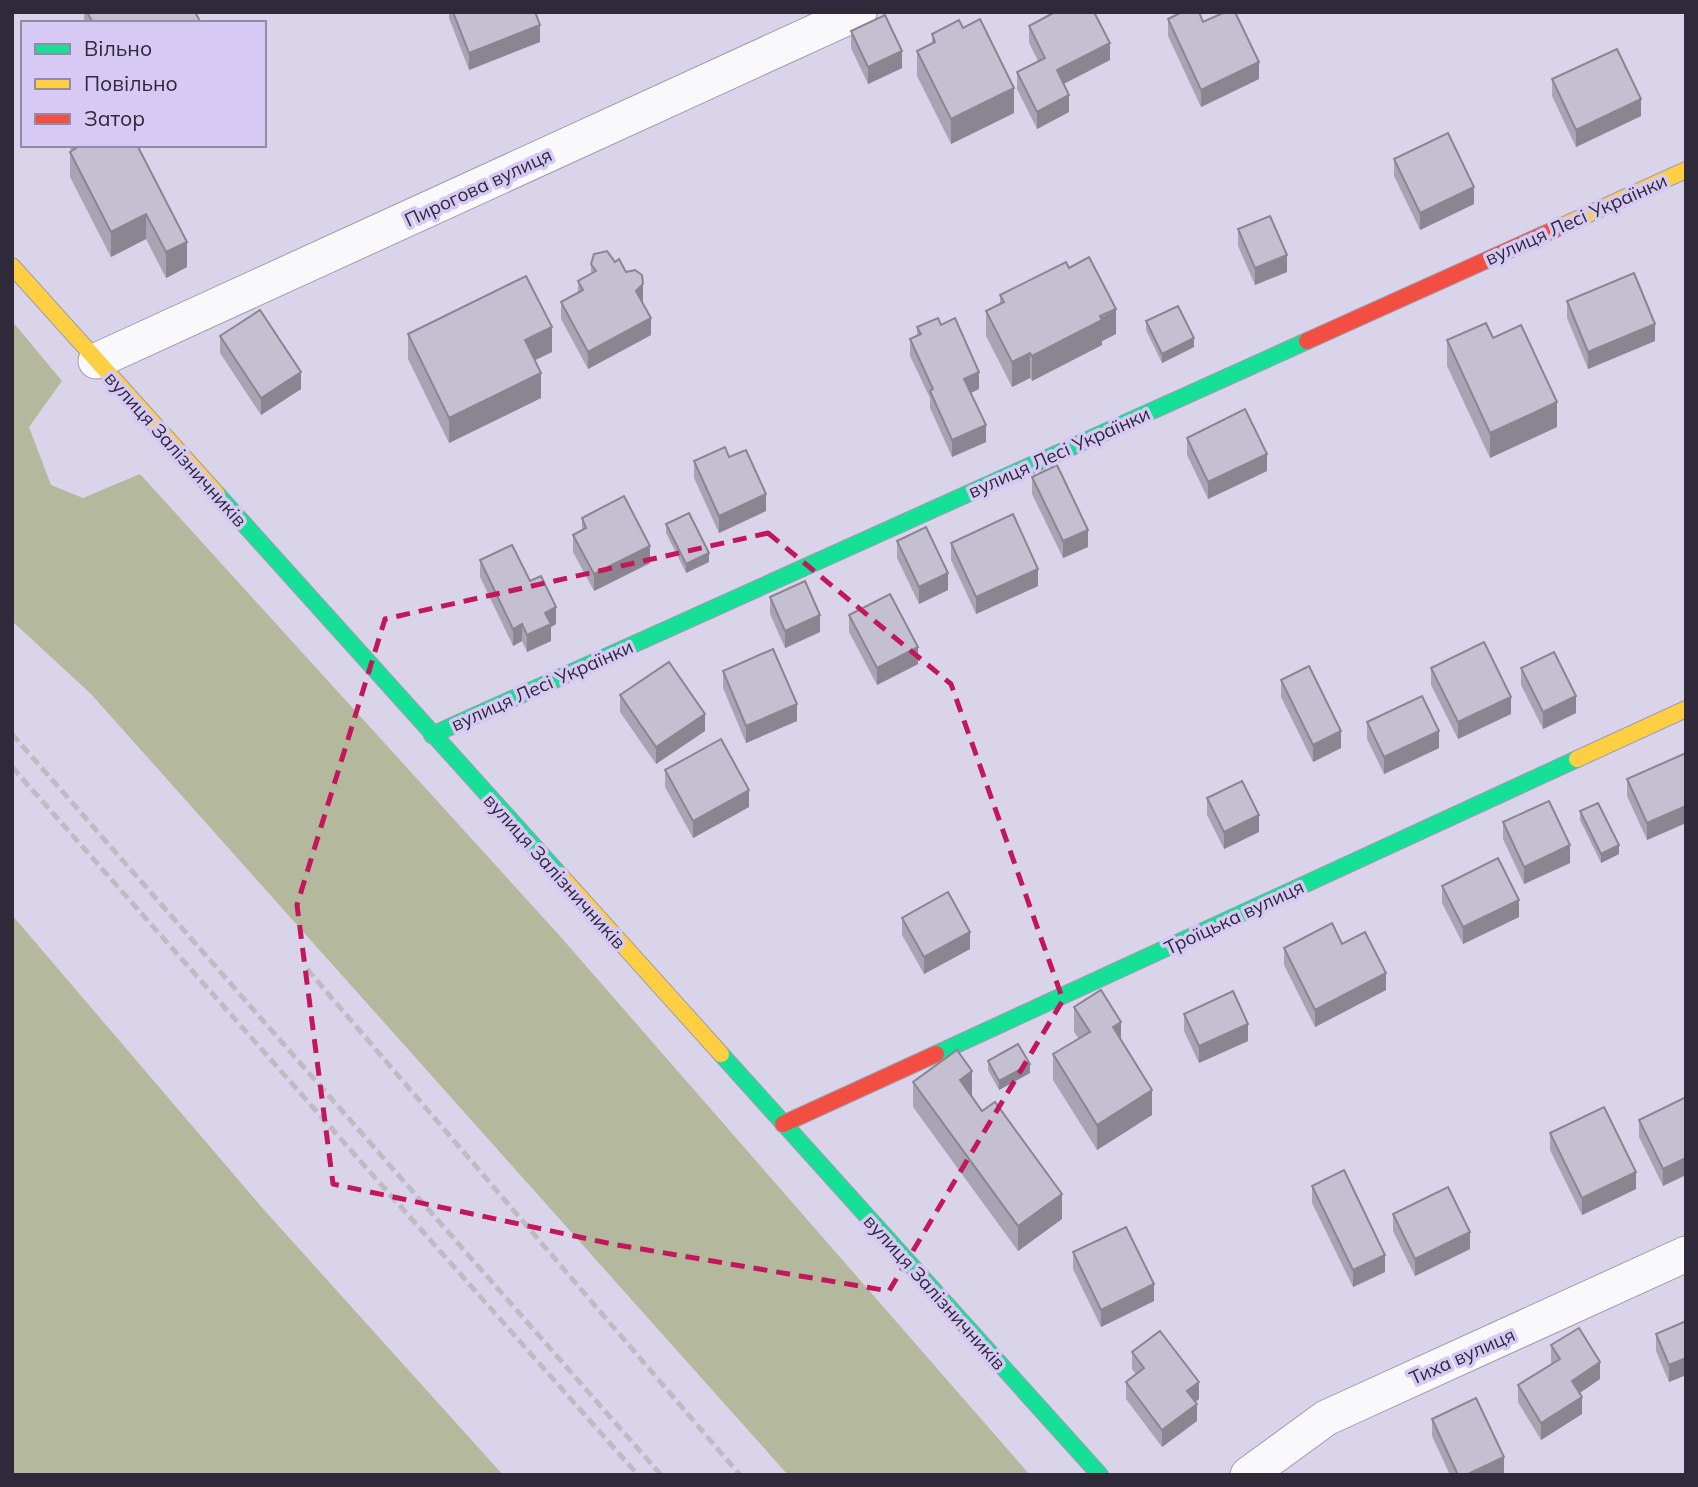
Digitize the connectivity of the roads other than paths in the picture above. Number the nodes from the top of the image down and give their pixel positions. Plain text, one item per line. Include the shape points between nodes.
1 (838, 17) edge
2 (1686, 170) edge
3 (12, 266) edge
4 (96, 360) junction
5 (1686, 709) edge
6 (432, 735) junction
7 (783, 1124) junction
8 (1686, 1254) edge
9 (1100, 1475) edge
10 (1248, 1475) edge

1 - 4 street, Пирогова вулиця
2 - 6 street, вулиця Лесі Українки
3 - 4 street, вулиця Залізничників
4 - 6 street, вулиця Залізничників
5 - 7 street, Троїцька вулиця
6 - 7 street, вулиця Залізничників
7 - 9 street, вулиця Залізничників
8 - 10 street, Тиха вулиця via 1326,1418

